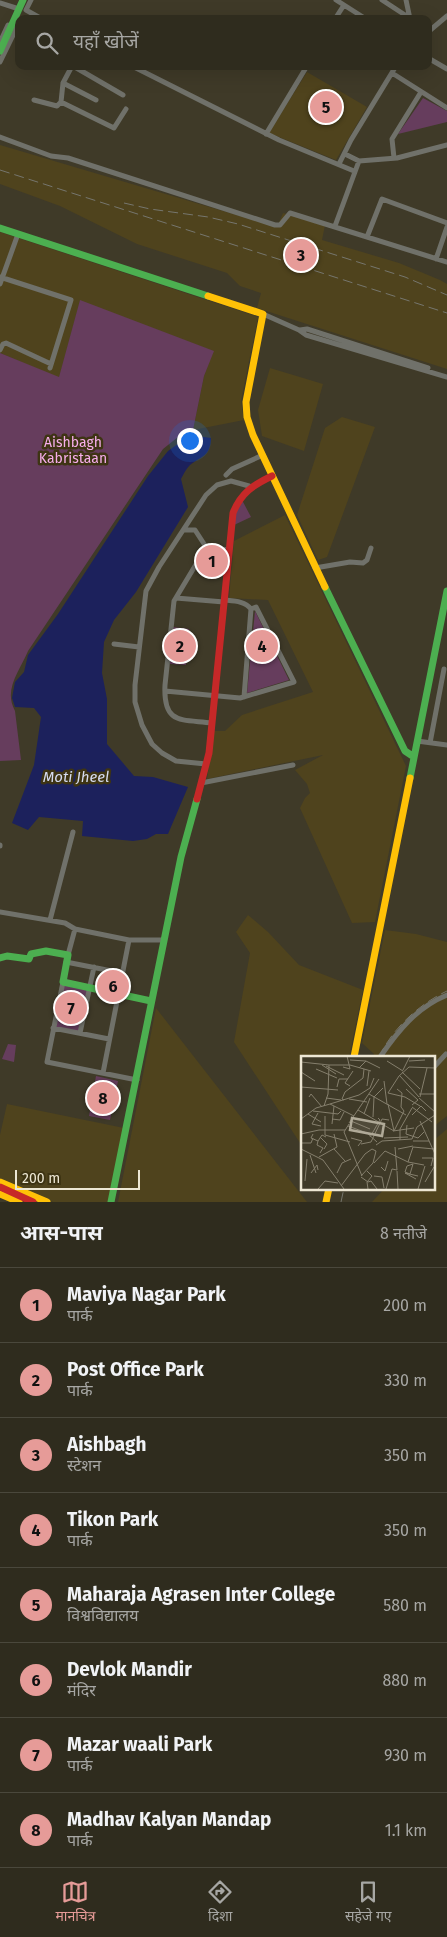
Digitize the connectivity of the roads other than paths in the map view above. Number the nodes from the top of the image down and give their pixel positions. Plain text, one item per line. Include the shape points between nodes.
1 (24, 0) edge
2 (30, 0) edge
3 (336, 0) edge
4 (382, 0) edge
5 (406, 0) edge
6 (0, 3) edge
7 (344, 5) junction
8 (19, 9) junction
9 (18, 15) edge
10 (35, 15) edge
11 (338, 15) edge
12 (360, 15) edge
13 (405, 15) edge
14 (409, 15) edge
15 (447, 16) edge
16 (15, 20) edge
17 (15, 24) edge
18 (15, 28) edge
19 (432, 29) edge
20 (0, 42) edge
21 (0, 52) edge
22 (432, 60) edge
23 (0, 62) edge
24 (447, 69) edge
25 (71, 70) edge
26 (80, 70) edge
27 (140, 70) edge
28 (304, 70) edge
29 (394, 70) edge
30 (392, 74) junction
31 (63, 83) junction
32 (421, 92) junction
33 (123, 95) dead end
34 (34, 100) dead end
35 (96, 100) dead end
36 (61, 102) junction
37 (447, 108) edge
38 (126, 109) dead end
39 (266, 134) junction
40 (0, 137) edge
41 (447, 145) edge
42 (345, 154) junction
43 (394, 158) junction
44 (359, 161) junction
45 (339, 164) junction
46 (354, 171) junction
47 (447, 223) edge
48 (335, 226) junction
49 (0, 228) edge
50 (447, 228) edge
51 (18, 234) junction
52 (368, 237) junction
53 (436, 259) junction
54 (447, 262) edge
55 (2, 278) edge
56 (0, 284) edge
57 (263, 314) junction
58 (0, 350) edge
59 (447, 376) edge
60 (262, 455) junction
61 (226, 475) dead end
62 (272, 476) junction
63 (249, 486) junction
64 (184, 530) junction
65 (371, 548) dead end
66 (208, 550) junction
67 (229, 550) junction
68 (315, 568) junction
69 (447, 591) edge
70 (176, 598) junction
71 (224, 601) junction
72 (251, 609) junction
73 (114, 644) dead end
74 (139, 647) junction
75 (431, 667) junction
76 (446, 670) edge
77 (165, 692) junction
78 (215, 696) junction
79 (244, 697) junction
80 (212, 723) junction
81 (417, 741) junction
82 (430, 743) junction
83 (447, 745) edge
84 (414, 757) junction
85 (206, 764) junction
86 (293, 765) dead end
87 (202, 783) junction
88 (73, 832) dead end
89 (0, 912) edge
90 (50, 920) junction
91 (75, 929) junction
92 (129, 940) junction
93 (164, 940) junction
94 (0, 958) edge
95 (67, 958) junction
96 (94, 967) junction
97 (122, 973) junction
98 (63, 982) junction
99 (89, 988) junction
100 (118, 994) junction
101 (447, 995) edge
102 (152, 1001) junction
103 (54, 1028) junction
104 (80, 1033) junction
105 (109, 1039) junction
106 (446, 1054) dead end
107 (354, 1056) edge
108 (381, 1056) edge
109 (434, 1067) edge
110 (103, 1073) junction
111 (137, 1080) junction
112 (0, 1182) edge
113 (0, 1187) edge
114 (0, 1194) edge
115 (19, 1202) edge
116 (33, 1202) edge
117 (48, 1202) edge
118 (111, 1202) edge

1 - 8 street
2 - 10 street via 26,10
3 - 7 street
4 - 13 street
5 - 14 street
6 - 8 street
7 - 11 street
7 - 12 street
8 - 9 street
15 - 19 street
16 - 20 street via 11,19
17 - 21 street
18 - 23 street
22 - 24 street
25 - 31 street
26 - 33 street
27 - 39 street
28 - 39 street
29 - 30 street
30 - 32 street
30 - 42 street
31 - 35 street
31 - 36 street
32 - 37 street
32 - 43 street via 392,139
34 - 36 street via 58,106
36 - 38 street via 114,128
39 - 45 street
40 - 48 street via 51,156 68,158 275,225 280,225 290,213
41 - 43 street
42 - 44 street
42 - 45 street
43 - 44 street
44 - 46 street
45 - 46 street
46 - 48 street
47 - 52 street via 382,199
48 - 52 street
49 - 51 street
50 - 53 street
51 - 55 street
51 - 57 street
52 - 53 street
53 - 54 street
55 - 56 street
55 - 58 street via 71,300 50,366 6,343
57 - 59 street via 306,335
57 - 60 street via 246,402 247,417
60 - 61 street
60 - 62 street
62 - 63 street
62 - 68 street
63 - 64 street via 230,480 217,485 206,495
63 - 67 street via 241,494 233,513
64 - 66 street via 195,530
64 - 74 street via 146,591
65 - 68 street via 363,563
66 - 67 street
66 - 70 street via 204,551
67 - 71 street
68 - 84 street via 405,751
69 - 75 street
70 - 71 street
70 - 77 street
71 - 72 street via 240,602
71 - 78 street
72 - 79 street
72 - 79 street via 256,607 294,682
73 - 74 street
74 - 85 street via 135,702 142,726 152,744 176,761
75 - 76 street
75 - 81 street
76 - 82 street
77 - 78 street
77 - 80 street via 169,712 176,719
78 - 79 street
78 - 80 street
80 - 85 street
81 - 82 street
81 - 84 street
82 - 83 street
84 - 107 street
85 - 87 street
86 - 87 street
87 - 93 street via 181,857
88 - 90 street
89 - 90 street
90 - 91 street
91 - 92 street
91 - 95 street
92 - 93 street
92 - 97 street
93 - 102 street
94 - 95 street via 29,959 31,954 46,951
95 - 96 street
95 - 98 street
96 - 97 street
96 - 99 street
97 - 100 street
98 - 99 street
98 - 103 street
99 - 100 street
99 - 104 street
100 - 102 street
100 - 105 street
101 - 108 street via 417,1012
102 - 111 street
103 - 104 street
103 - 110 street via 47,1062
104 - 105 street
105 - 110 street
106 - 109 street
110 - 111 street
111 - 118 street
112 - 117 street
113 - 116 street
114 - 115 street

